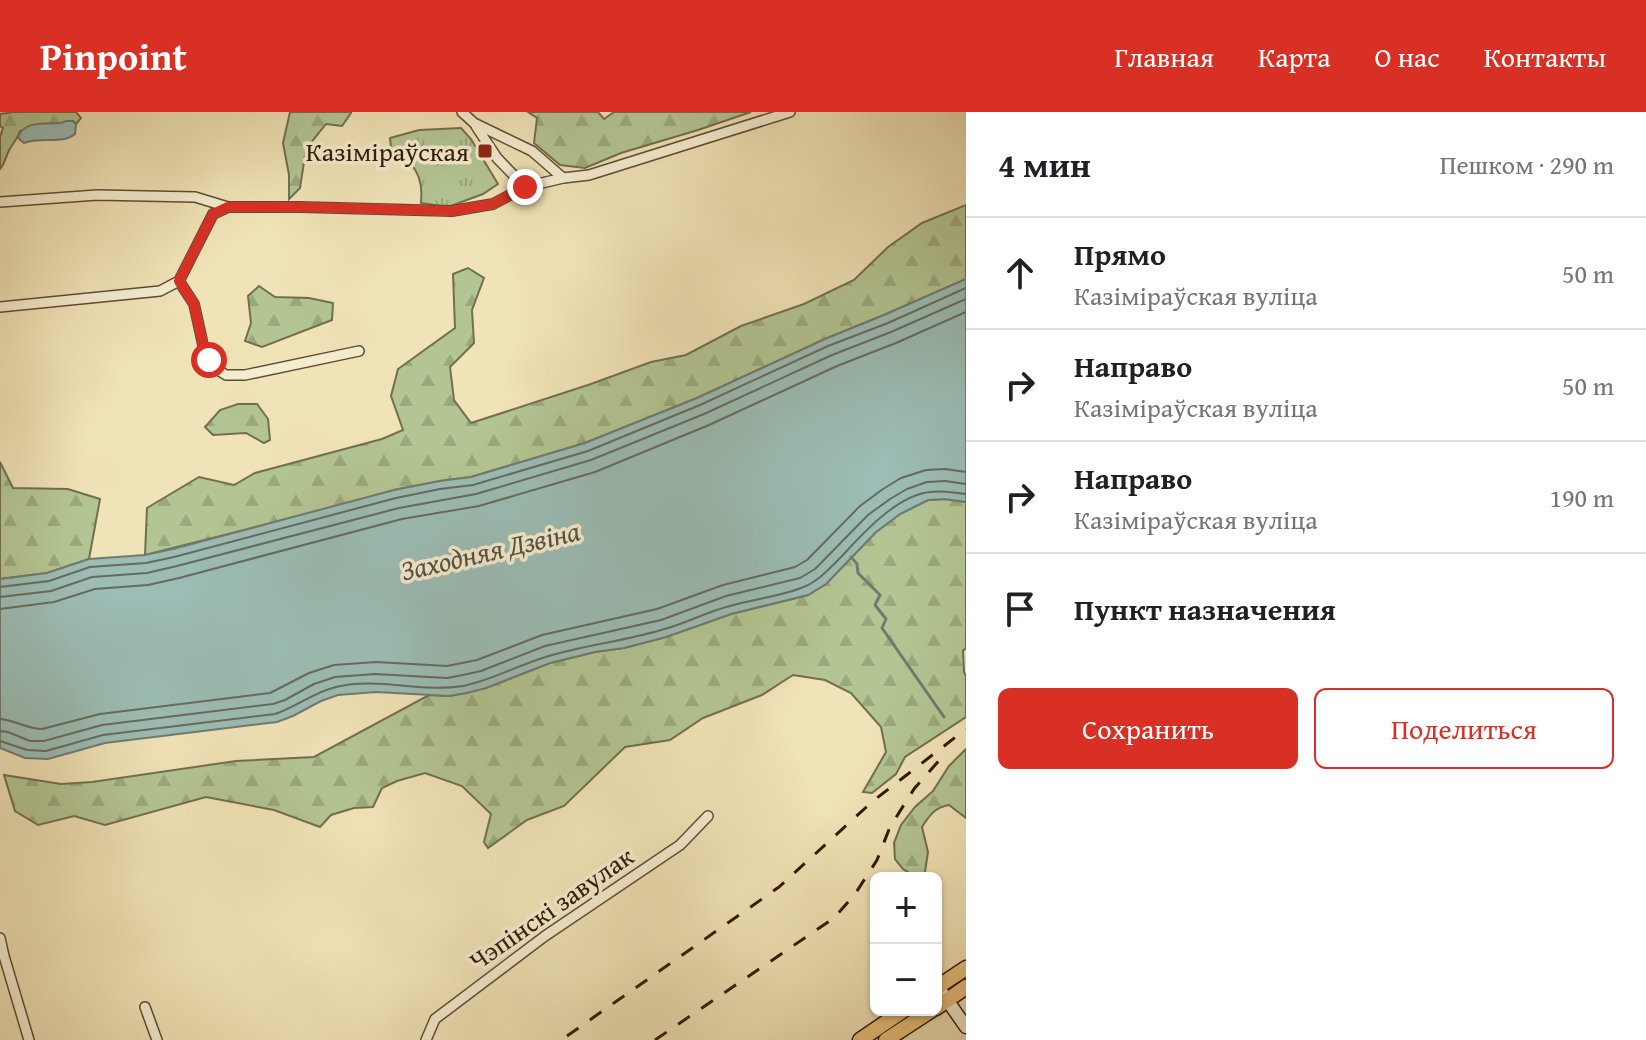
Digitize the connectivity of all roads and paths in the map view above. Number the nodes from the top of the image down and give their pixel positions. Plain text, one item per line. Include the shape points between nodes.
1 (462, 112) edge
2 (790, 112) edge
3 (474, 123) junction
4 (563, 178) junction
5 (525, 187) junction
6 (0, 202) edge
7 (228, 207) junction
8 (179, 281) junction
9 (0, 307) edge
10 (359, 351) dead end
11 (708, 816) dead end
12 (0, 938) edge
13 (966, 968) edge
14 (942, 985) edge
15 (966, 987) edge
16 (942, 1004) edge
17 (145, 1007) dead end
18 (942, 1008) edge
19 (895, 1016) edge
20 (923, 1016) edge
21 (966, 1027) edge
22 (29, 1040) edge
23 (157, 1040) edge
24 (426, 1040) edge
25 (860, 1040) edge
26 (886, 1040) edge

1 - 3 street
2 - 4 street via 589,175
3 - 4 street via 532,151
3 - 5 street
4 - 5 street
5 - 7 street via 493,204 452,211
6 - 7 street via 97,195 195,197
7 - 8 street via 213,214
8 - 9 street via 160,291
8 - 10 street via 194,304 205,354 226,375
11 - 24 street, Чэпінскі завулак via 680,845 435,1019
12 - 22 street
13 - 14 main road
15 - 16 main road
17 - 23 street
18 - 21 main road
19 - 25 main road
20 - 26 main road

